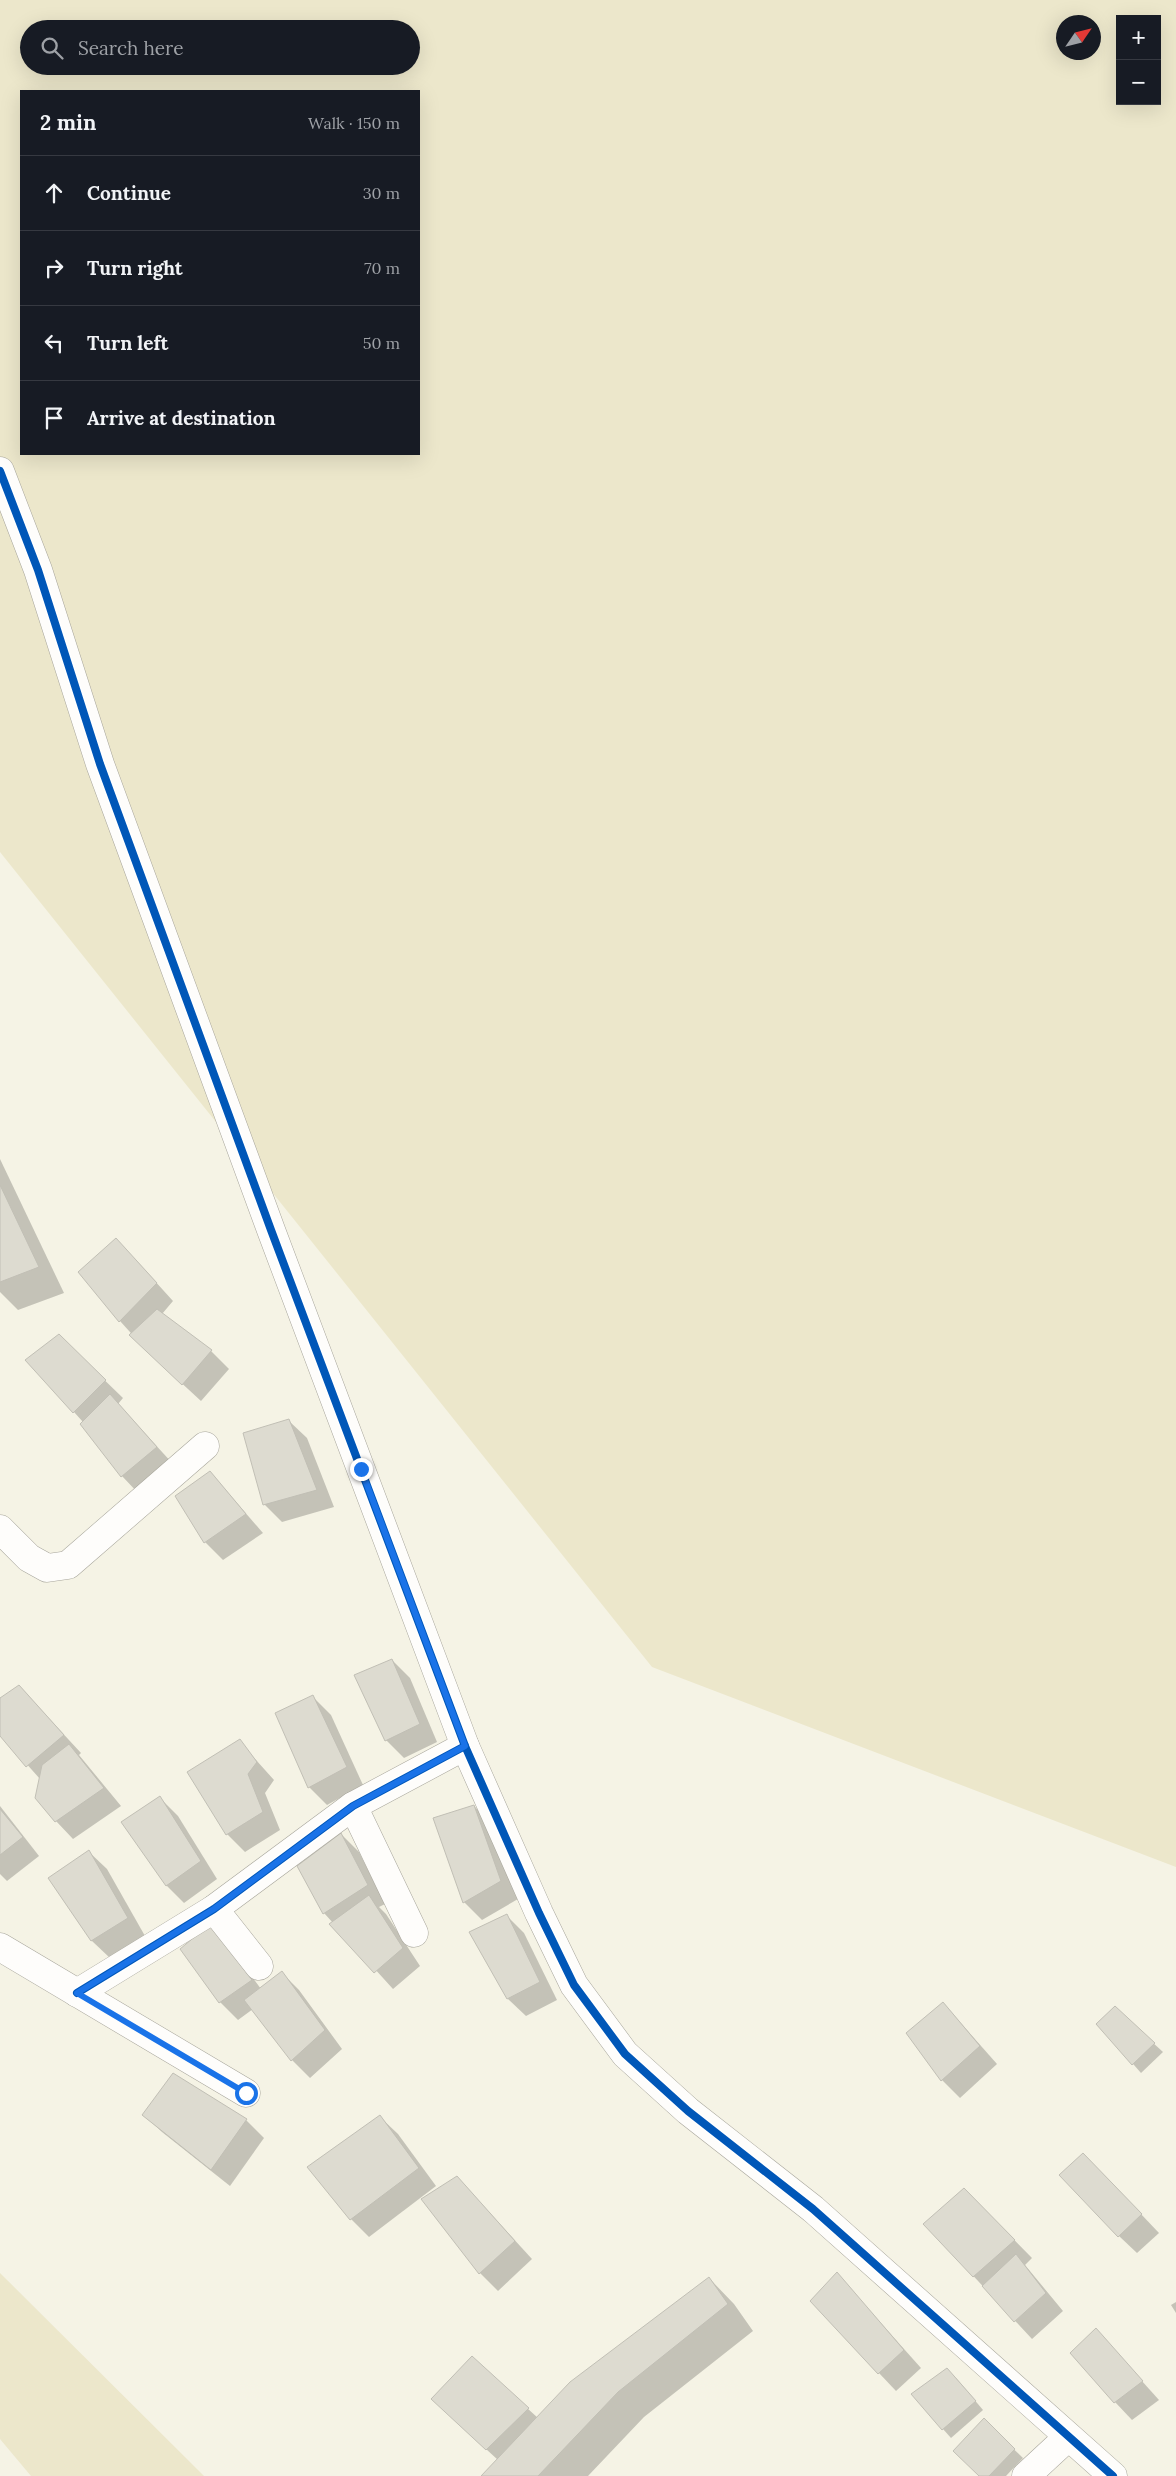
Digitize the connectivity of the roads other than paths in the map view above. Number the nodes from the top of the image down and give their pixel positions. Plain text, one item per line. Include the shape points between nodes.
1 (0, 471) edge
2 (205, 1446) dead end
3 (0, 1529) edge
4 (465, 1746) junction
5 (353, 1806) junction
6 (214, 1909) junction
7 (414, 1932) dead end
8 (0, 1947) edge
9 (259, 1966) dead end
10 (77, 1993) junction
11 (246, 2093) dead end
12 (1067, 2438) junction
13 (1026, 2476) edge
14 (1112, 2476) edge

1 - 4 street via 38,570 107,782
2 - 3 street via 68,1565 47,1568 29,1558
4 - 5 street
4 - 12 street via 574,1985 625,2054 688,2111 813,2209
5 - 6 street
5 - 7 street
6 - 9 street
6 - 10 street
8 - 10 street
10 - 11 street
12 - 13 street
12 - 14 street

